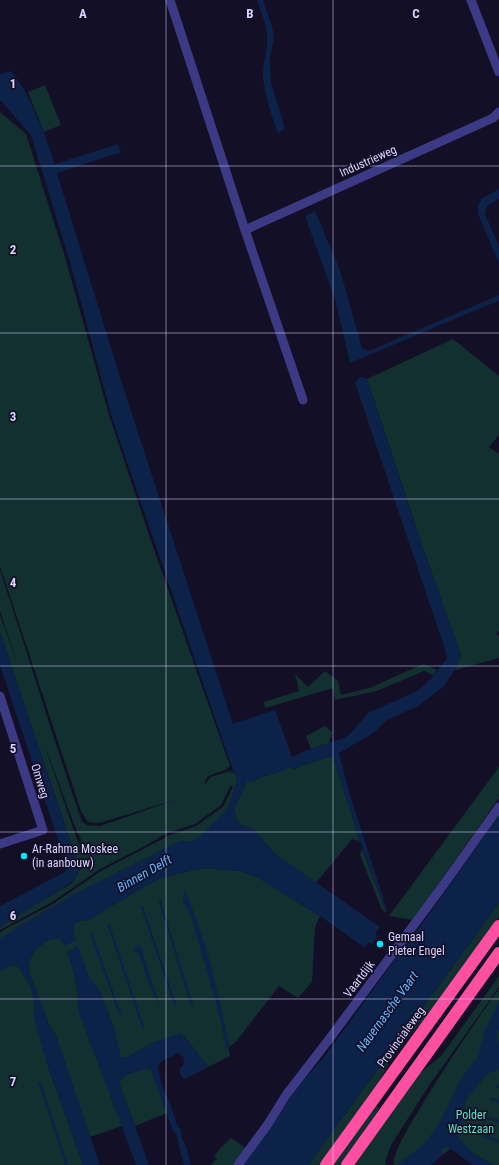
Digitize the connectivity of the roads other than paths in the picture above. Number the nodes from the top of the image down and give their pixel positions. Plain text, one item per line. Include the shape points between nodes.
1 (170, 0) edge
2 (471, 0) edge
3 (499, 72) edge
4 (499, 112) edge
5 (245, 230) junction
6 (303, 400) dead end
7 (0, 696) edge
8 (499, 807) edge
9 (0, 844) edge
10 (499, 926) edge
11 (499, 953) edge
12 (238, 1165) edge
13 (326, 1165) edge
14 (347, 1165) edge

1 - 5 street
2 - 3 street
4 - 5 street, Industrieweg via 493,118
5 - 6 street
7 - 9 street, Omweg via 43,830
8 - 12 street, Vaartdijk via 440,892 286,1095
10 - 13 highway, Provincialeweg
11 - 14 highway

